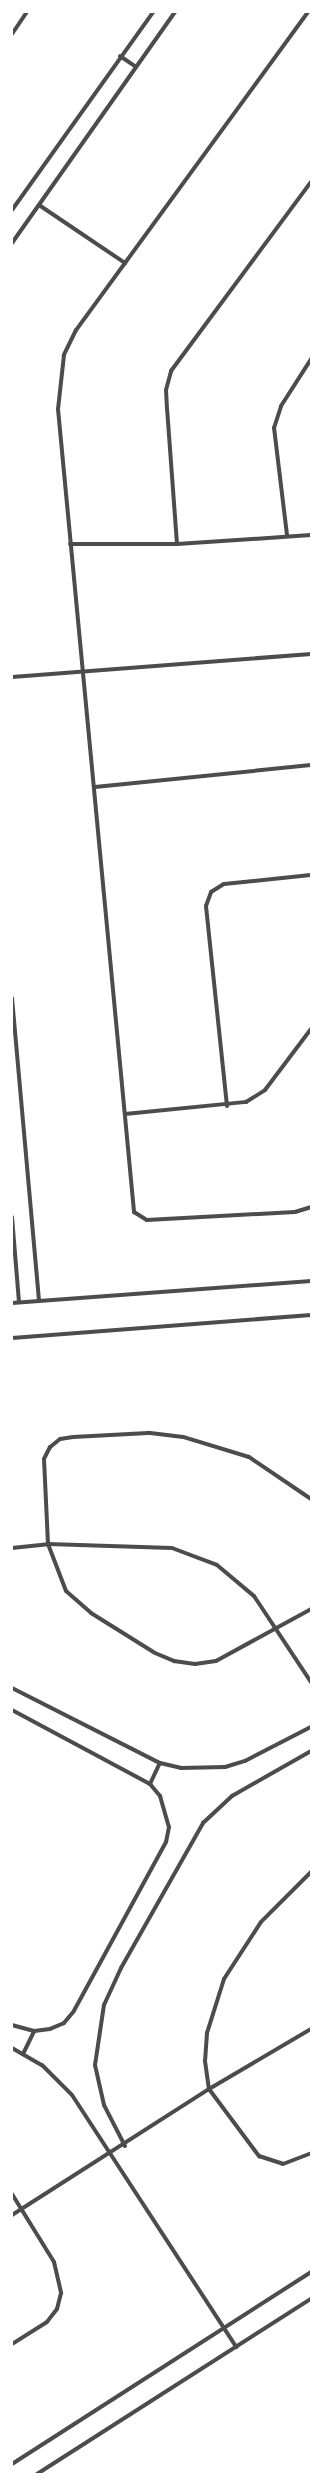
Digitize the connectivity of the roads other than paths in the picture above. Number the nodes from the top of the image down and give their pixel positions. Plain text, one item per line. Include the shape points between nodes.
1 (27, 12) edge
2 (153, 12) edge
3 (175, 12) edge
4 (308, 12) edge
5 (12, 22) edge
6 (17, 26) junction
7 (12, 34) edge
8 (120, 56) junction
9 (135, 66) junction
10 (311, 182) edge
11 (39, 205) junction
12 (12, 210) edge
13 (12, 243) edge
14 (125, 263) junction
15 (311, 359) edge
16 (287, 535) junction
17 (311, 535) edge
18 (70, 544) junction
19 (177, 544) junction
20 (311, 654) edge
21 (84, 672) junction
22 (12, 677) edge
23 (311, 765) edge
24 (95, 787) junction
25 (311, 875) edge
26 (12, 998) edge
27 (311, 1029) edge
28 (14, 1050) edge
29 (227, 1106) junction
30 (125, 1114) junction
31 (311, 1207) edge
32 (12, 1217) edge
33 (311, 1281) edge
34 (39, 1300) junction
35 (12, 1302) edge
36 (19, 1302) junction
37 (311, 1315) edge
38 (12, 1338) edge
39 (311, 1499) edge
40 (48, 1544) junction
41 (12, 1548) edge
42 (311, 1609) edge
43 (276, 1630) junction
44 (311, 1682) edge
45 (12, 1688) edge
46 (12, 1710) edge
47 (311, 1728) edge
48 (311, 1750) edge
49 (160, 1763) junction
50 (150, 1784) junction
51 (311, 1872) edge
52 (12, 2025) edge
53 (311, 2029) edge
54 (34, 2031) junction
55 (12, 2048) edge
56 (24, 2054) junction
57 (209, 2089) junction
58 (125, 2146) junction
59 (311, 2153) edge
60 (111, 2154) junction
61 (12, 2194) edge
62 (21, 2210) junction
63 (12, 2215) edge
64 (311, 2272) edge
65 (311, 2299) edge
66 (223, 2328) junction
67 (12, 2344) edge
68 (236, 2347) junction
69 (12, 2464) edge
70 (38, 2474) edge

1 - 6 street
2 - 8 street
3 - 9 street
4 - 14 street
5 - 6 street
6 - 7 street
8 - 9 street
8 - 12 street
9 - 11 street
10 - 19 street via 171,371 166,390 166,409
11 - 13 street
11 - 14 street
14 - 18 street via 76,330 64,355 58,383
15 - 16 street via 281,406 274,428
16 - 17 street
16 - 19 street
18 - 19 street
18 - 21 street
20 - 21 street
21 - 22 street
21 - 24 street
23 - 24 street
24 - 30 street
25 - 29 street via 224,884 211,892 206,906
26 - 28 street
27 - 29 street via 266,1090 246,1102
28 - 34 street
29 - 30 street
30 - 31 street via 134,1212 141,1219 295,1212
32 - 36 street
33 - 34 street
34 - 36 street
35 - 36 street
37 - 38 street
39 - 40 street via 249,1458 190,1438 148,1433 60,1439 50,1447 44,1458
40 - 41 street
40 - 43 street via 172,1548 217,1565 254,1596
40 - 43 street via 58,1576 77,1604 174,1661 195,1664 216,1661
42 - 43 street
43 - 44 street
45 - 49 street
46 - 50 street
47 - 49 street via 245,1761 224,1767 181,1768
48 - 58 street via 232,1796 203,1823 121,1968 104,2005 95,2065 104,2105
49 - 50 street
50 - 54 street via 167,1811 166,1842 74,2011 64,2023
51 - 57 street via 261,1922 224,1980 207,2033
52 - 54 street
53 - 57 street
54 - 56 street
55 - 56 street
56 - 60 street via 68,2089
57 - 58 street
57 - 59 street via 259,2156 283,2164
58 - 60 street
60 - 62 street
60 - 66 street
61 - 62 street
62 - 63 street
62 - 67 street via 54,2262 61,2293 57,2309 47,2322
64 - 66 street
65 - 68 street
66 - 68 street
66 - 69 street
68 - 70 street

